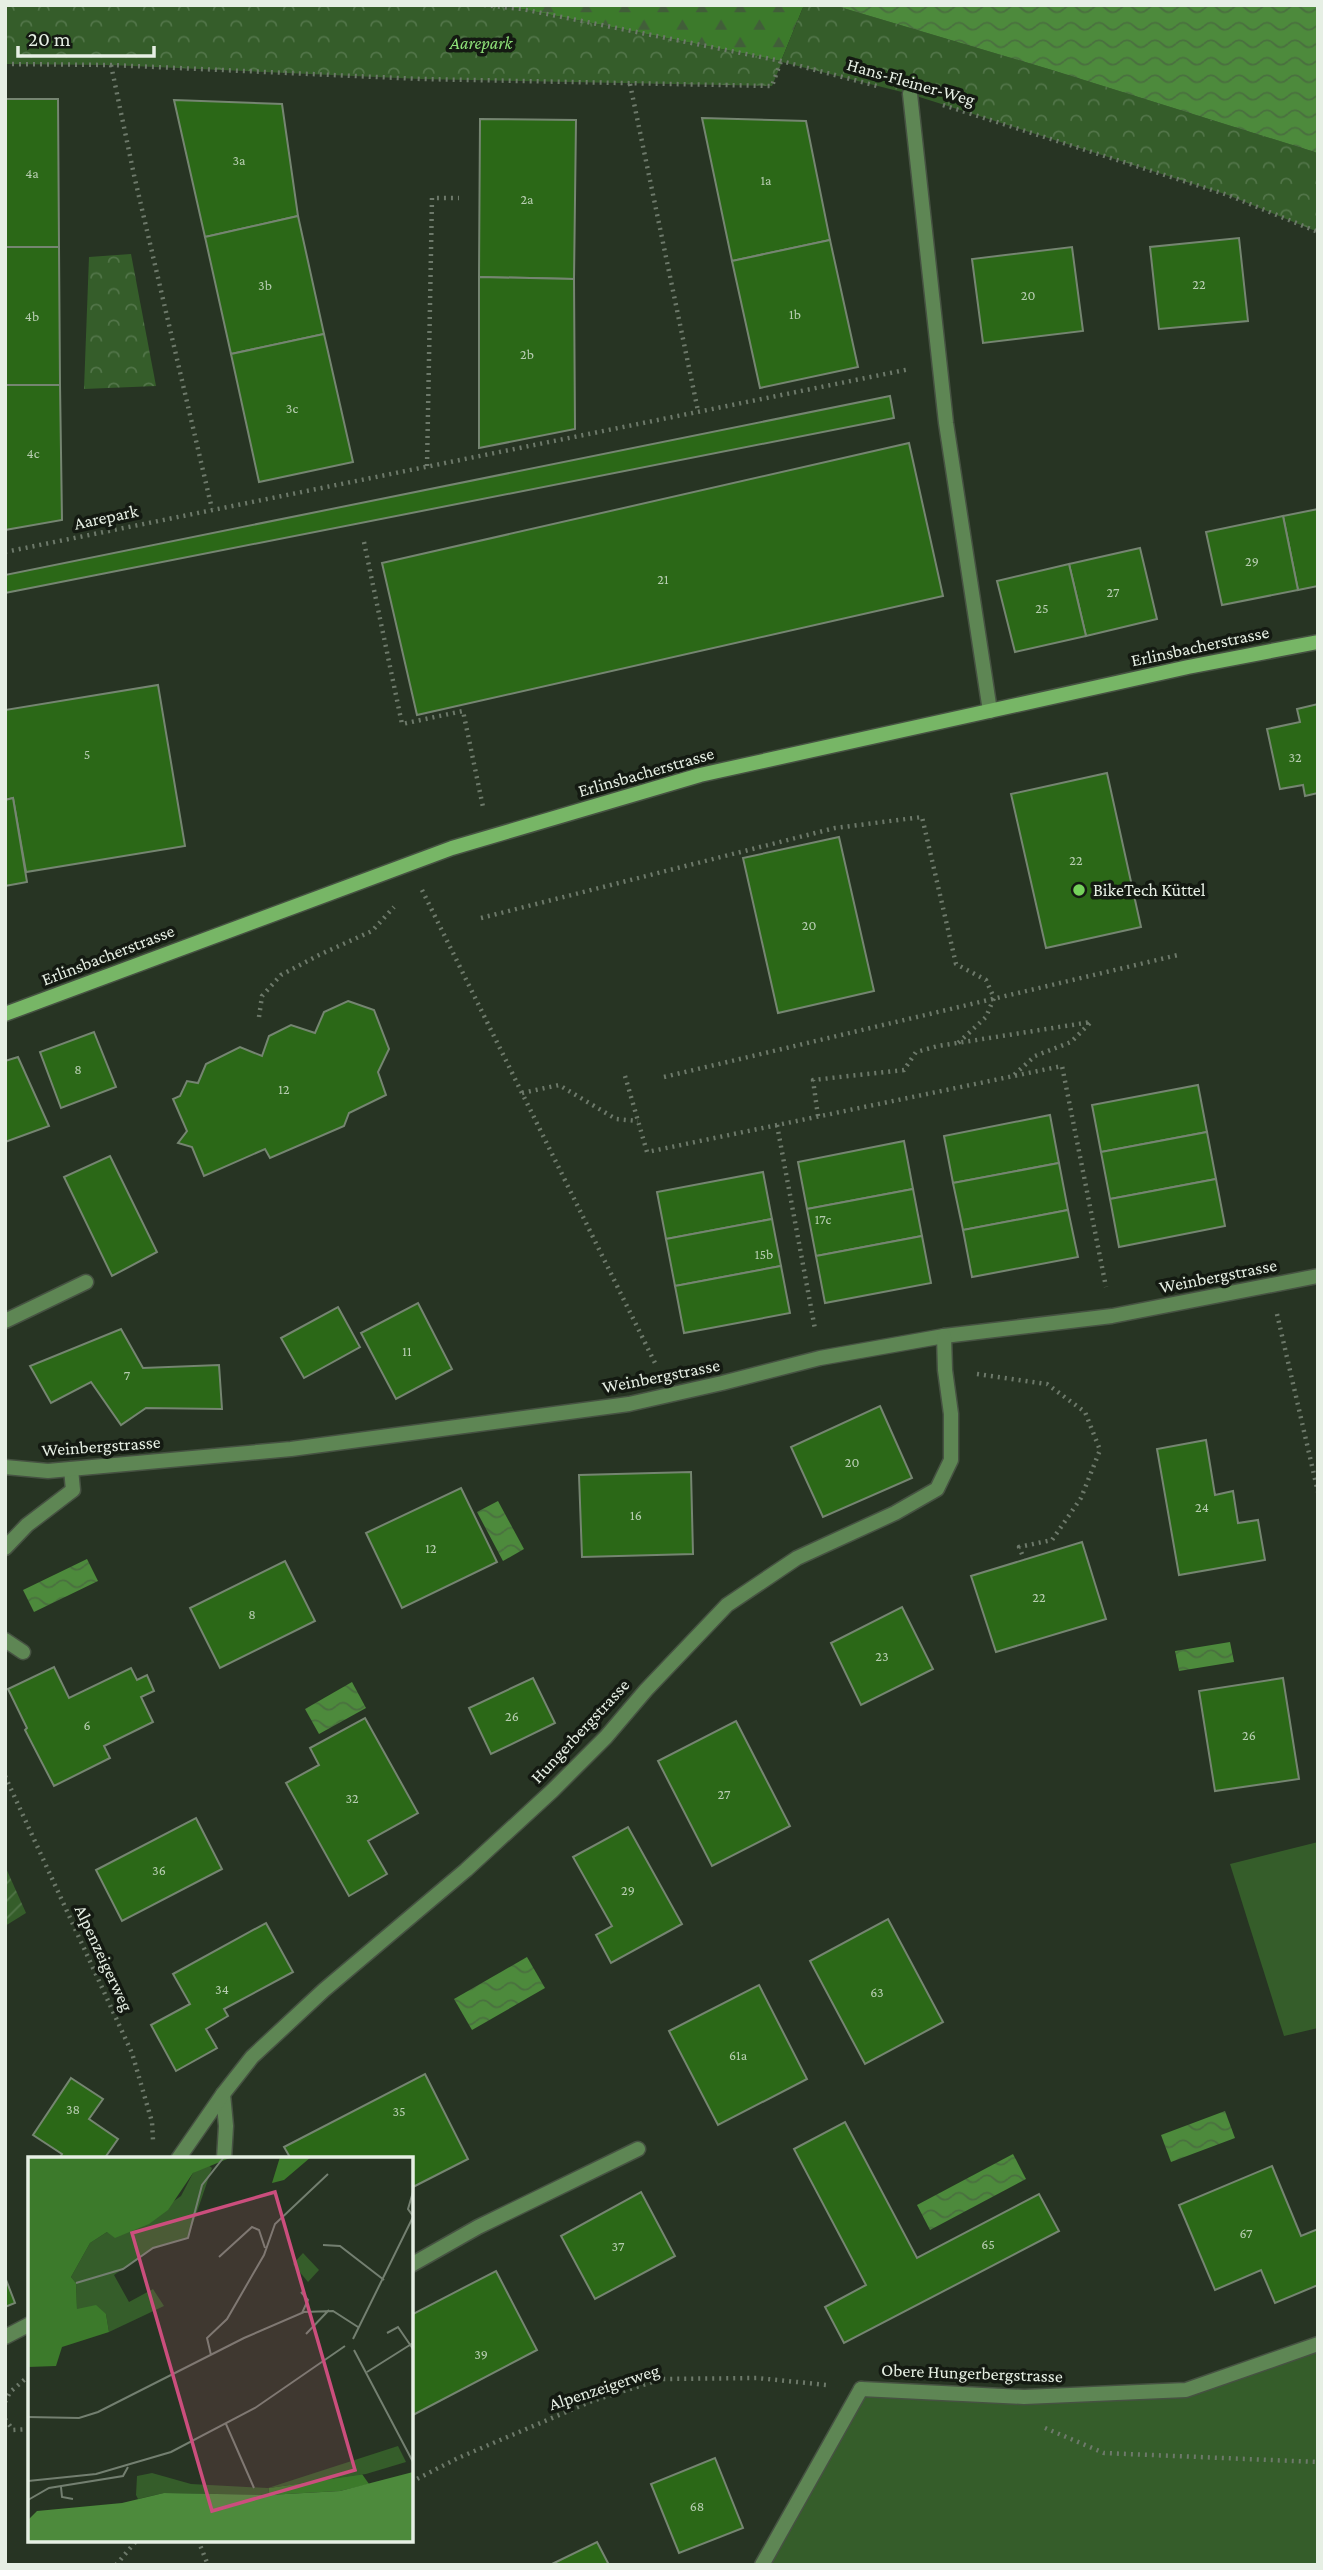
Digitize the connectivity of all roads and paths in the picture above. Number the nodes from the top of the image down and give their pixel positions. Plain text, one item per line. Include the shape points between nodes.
1 (484, 5) edge
2 (782, 61) junction
3 (5, 64) edge
4 (111, 65) junction
5 (630, 83) junction
6 (910, 94) junction
7 (459, 198) dead end
8 (1318, 232) edge
9 (939, 363) junction
10 (698, 411) junction
11 (427, 466) junction
12 (212, 509) junction
13 (364, 542) dead end
14 (5, 552) edge
15 (1318, 642) edge
16 (990, 711) junction
17 (489, 837) junction
18 (409, 864) junction
19 (394, 907) dead end
20 (481, 918) dead end
21 (1178, 955) dead end
22 (994, 998) junction
23 (5, 1014) edge
24 (259, 1017) dead end
25 (958, 1043) junction
26 (625, 1076) dead end
27 (1013, 1076) junction
28 (664, 1077) dead end
29 (522, 1093) junction
30 (818, 1116) junction
31 (638, 1121) junction
32 (777, 1125) junction
33 (1318, 1276) edge
34 (86, 1282) dead end
35 (1271, 1286) junction
36 (1112, 1316) junction
37 (5, 1321) edge
38 (944, 1336) junction
39 (820, 1358) junction
40 (945, 1370) junction
41 (670, 1395) junction
42 (5, 1467) edge
43 (71, 1469) junction
44 (1318, 1492) edge
45 (5, 1548) edge
46 (1024, 1559) dead end
47 (5, 1640) edge
48 (23, 1652) dead end
49 (5, 1776) edge
50 (223, 2094) junction
51 (153, 2144) dead end
52 (638, 2149) dead end
53 (179, 2157) edge
54 (224, 2157) edge
55 (413, 2263) edge
56 (28, 2325) edge
57 (5, 2337) edge
58 (1318, 2344) edge
59 (28, 2377) edge
60 (861, 2389) junction
61 (1024, 2397) junction
62 (5, 2402) edge
63 (5, 2418) edge
64 (28, 2429) edge
65 (1318, 2462) edge
66 (413, 2481) edge
67 (135, 2542) edge
68 (199, 2542) edge
69 (116, 2565) edge
70 (208, 2565) edge
71 (762, 2565) edge

1 - 2 path, Hans-Fleiner-Weg
2 - 5 path via 772,86
2 - 6 path, Hans-Fleiner-Weg
3 - 4 path
4 - 5 path
4 - 12 path
5 - 10 path
6 - 8 path, Hans-Fleiner-Weg via 1228,195
6 - 9 street
7 - 11 path via 432,198
9 - 10 path, Aarepark
9 - 16 street
10 - 11 path, Aarepark
11 - 12 path, Aarepark
12 - 14 path, Aarepark
13 - 17 path via 402,724 463,712
15 - 16 main road, Erlinsbacherstrasse
16 - 17 main road, Erlinsbacherstrasse via 700,775
17 - 18 main road, Erlinsbacherstrasse
18 - 23 main road, Erlinsbacherstrasse
18 - 29 path
19 - 24 path via 372,931 281,975 262,996
20 - 22 path via 835,828 922,817 956,964 986,980
21 - 22 path
22 - 25 path via 986,1017
22 - 28 path
25 - 27 path via 1090,1022 1071,1042 1035,1056
25 - 30 path via 916,1052 904,1070 813,1080
26 - 31 path
27 - 30 path
27 - 36 path via 1062,1066
29 - 31 path via 559,1085 616,1119
29 - 41 path
30 - 32 path
31 - 32 path via 647,1152
32 - 39 path
33 - 35 street, Weinbergstrasse
34 - 37 street
35 - 36 street, Weinbergstrasse
35 - 44 path
36 - 38 street, Weinbergstrasse
38 - 39 street, Weinbergstrasse
38 - 40 street, Hungerbergstrasse
39 - 41 street, Weinbergstrasse
40 - 46 path via 1047,1384 1085,1412 1100,1450 1081,1498 1052,1539 1019,1547
40 - 50 street, Hungerbergstrasse via 951,1460 937,1489 797,1558 727,1605 552,1791 324,1990 252,2057
41 - 43 street, Weinbergstrasse via 291,1449
42 - 43 street, Weinbergstrasse
43 - 45 street via 73,1490
47 - 48 street
49 - 51 path, Alpenzeigerweg via 132,2053 152,2122
50 - 53 street, Hungerbergstrasse
50 - 54 street
52 - 55 street
56 - 57 street
58 - 61 street, Obere Hungerbergstrasse via 1186,2390
59 - 62 path
60 - 61 street, Obere Hungerbergstrasse
60 - 66 path, Alpenzeigerweg via 757,2378 662,2379 592,2401
60 - 71 street, Obere Hungerbergstrasse
61 - 65 path via 1038,2426 1104,2453
63 - 64 path via 13,2430
67 - 69 path
68 - 70 path

